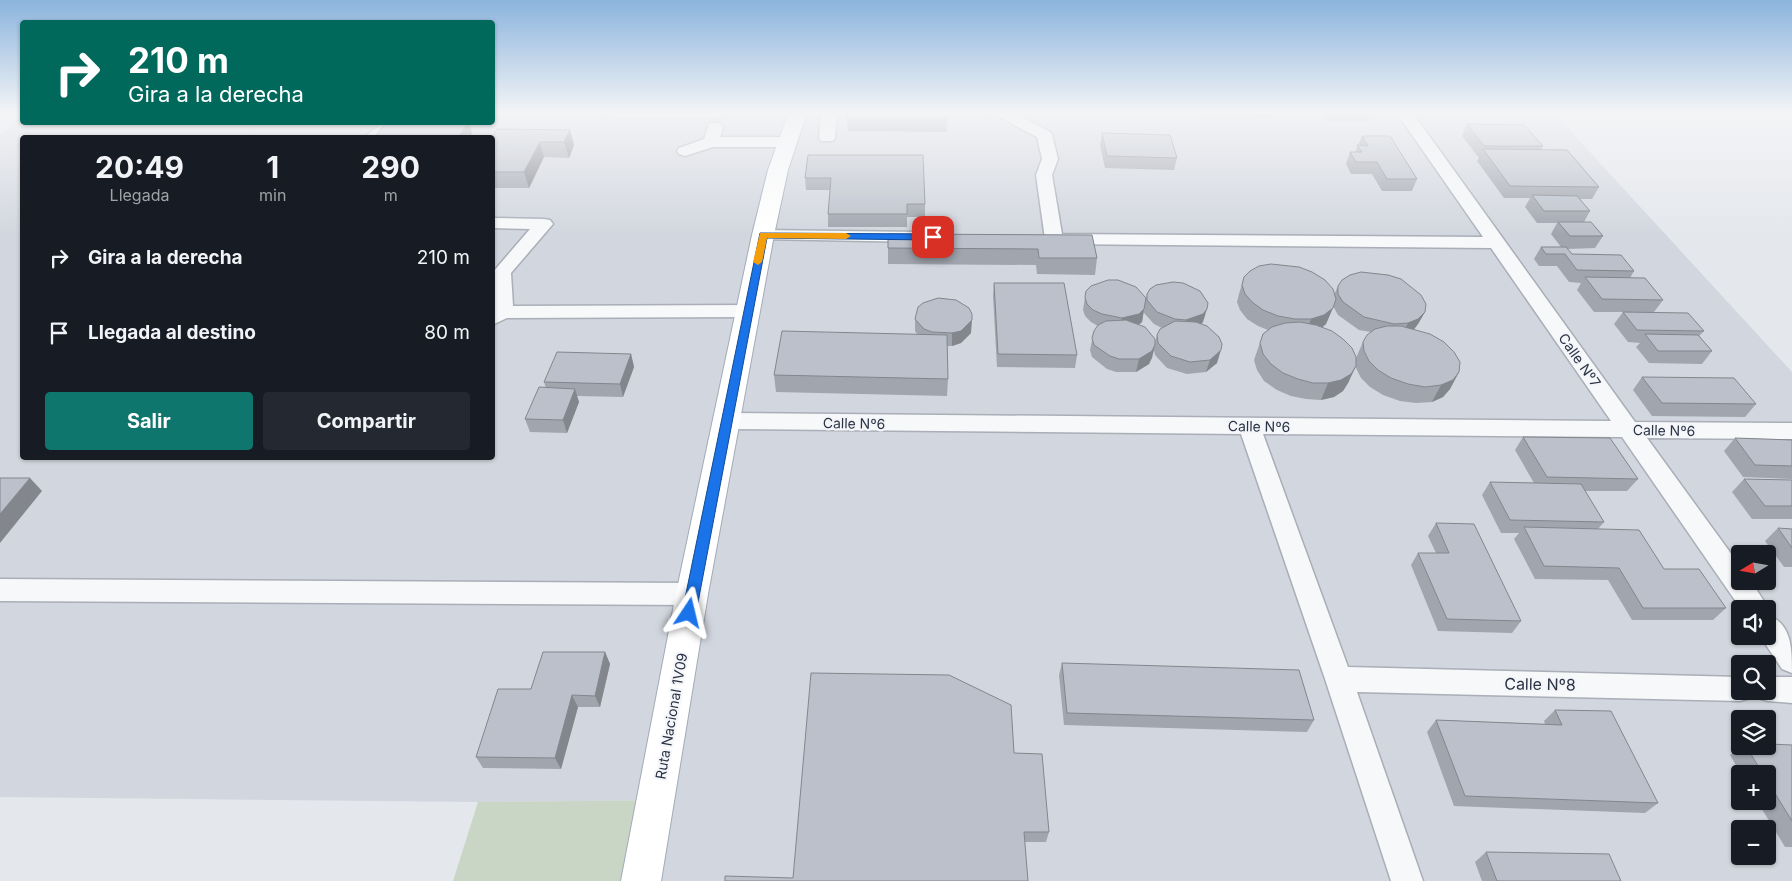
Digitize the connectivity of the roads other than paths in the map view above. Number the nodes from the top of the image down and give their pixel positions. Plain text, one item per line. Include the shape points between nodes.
1 (784, 153) edge
2 (1049, 153) edge
3 (1434, 153) edge
4 (495, 224) edge
5 (763, 235) junction
6 (932, 237) edge
7 (1035, 238) edge
8 (1054, 239) junction
9 (1498, 243) junction
10 (748, 311) junction
11 (498, 315) edge
12 (727, 421) junction
13 (1249, 426) junction
14 (1630, 430) junction
15 (1792, 432) edge
16 (0, 590) edge
17 (692, 594) junction
18 (1750, 600) edge
19 (1776, 638) edge
20 (1792, 661) edge
21 (1339, 680) junction
22 (1731, 689) edge
23 (1776, 689) edge
24 (1792, 690) edge
25 (642, 881) edge
26 (1407, 881) edge

1 - 5 main road, Ruta Nacional 1V09
2 - 8 street via 1050,159 1044,175
3 - 9 street, Calle Nº7
4 - 11 street via 544,224 502,272
5 - 6 street
5 - 10 main road, Ruta Nacional 1V09
7 - 8 street
8 - 9 street
9 - 14 street, Calle Nº7
10 - 11 street
10 - 12 main road, Ruta Nacional 1V09
12 - 13 street, Calle Nº6
12 - 17 main road, Ruta Nacional 1V09
13 - 14 street, Calle Nº6
13 - 21 street
14 - 15 street, Calle Nº6
14 - 18 street, Calle Nº7
16 - 17 street
17 - 25 main road, Ruta Nacional 1V09
19 - 20 street
21 - 22 street, Calle Nº8
21 - 26 street
23 - 24 street

